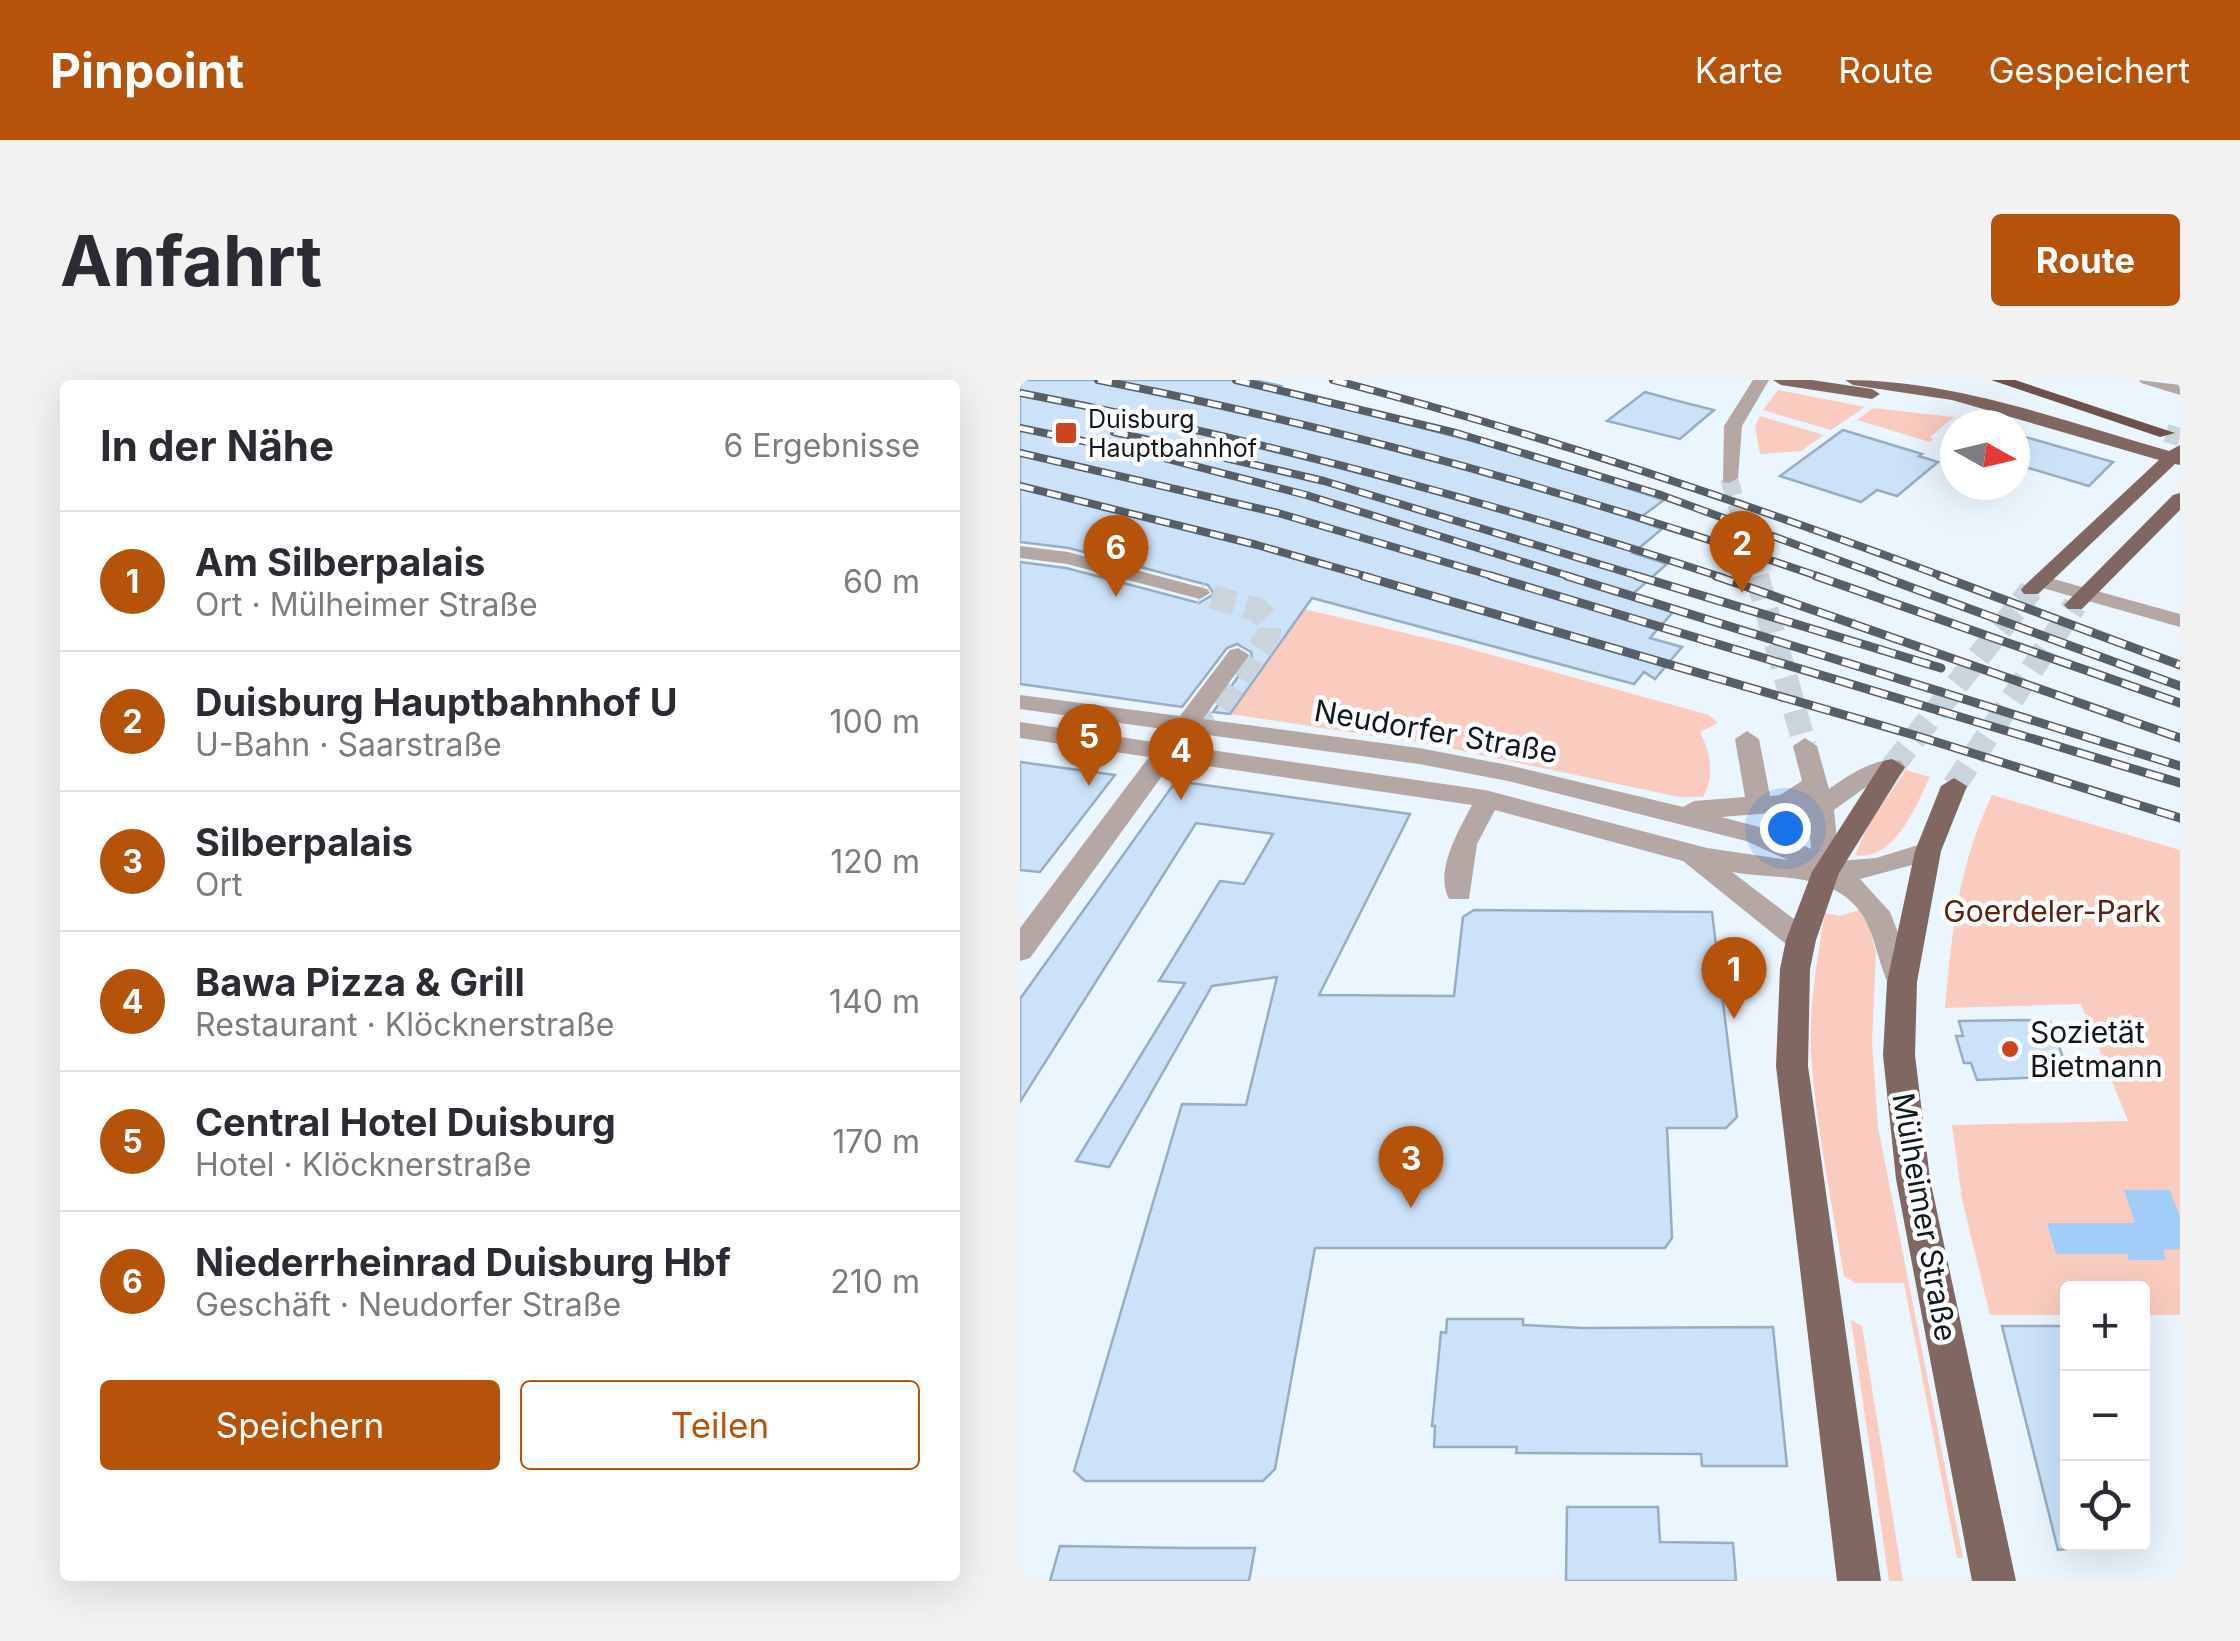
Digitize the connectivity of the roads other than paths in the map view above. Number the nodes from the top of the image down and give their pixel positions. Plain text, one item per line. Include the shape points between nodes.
1 (1761, 380) edge
2 (1781, 380) edge
3 (1853, 380) edge
4 (1999, 380) edge
5 (2148, 380) edge
6 (2180, 382) edge
7 (2180, 390) edge
8 (2095, 391) dead end
9 (1994, 408) junction
10 (2180, 419) tunnel mouth
11 (2166, 433) tunnel mouth
12 (2177, 456) edge
13 (1730, 478) tunnel mouth
14 (2180, 499) edge
15 (1020, 552) edge
16 (2035, 585) joint
17 (1200, 593) tunnel mouth
18 (2079, 600) junction
19 (2180, 622) edge
20 (1238, 655) dead end
21 (1020, 702) edge
22 (1190, 724) junction
23 (1020, 730) edge
24 (1747, 739) dead end
25 (1805, 746) tunnel mouth
26 (1169, 753) junction
27 (1892, 767) joint
28 (1954, 786) tunnel mouth
29 (1818, 796) junction
30 (1488, 800) junction
31 (1759, 806) junction
32 (1646, 807) junction
33 (1754, 834) junction
34 (1928, 851) junction
35 (1692, 856) junction
36 (1826, 872) junction
37 (1459, 892) dead end
38 (1801, 940) junction
39 (1020, 950) edge
40 (1902, 982) junction
41 (1859, 1581) edge
42 (1994, 1581) edge

1 - 13 street via 1734,426
2 - 9 main road
3 - 9 main road
4 - 11 highway
5 - 6 street
5 - 7 street
8 - 10 highway
9 - 12 main road
12 - 16 main road
14 - 18 main road
15 - 17 street
16 - 18 street
18 - 19 street
20 - 22 street
21 - 22 street, Neudorfer Straße
22 - 26 street
22 - 32 street, Neudorfer Straße via 1419,756
23 - 26 street, Neudorfer Straße
24 - 31 street
25 - 29 street
26 - 30 street, Neudorfer Straße
26 - 39 street
27 - 29 street
27 - 36 main road
28 - 34 main road, Mülheimer Straße
29 - 31 street
29 - 33 street
29 - 36 street
30 - 35 street, Neudorfer Straße
30 - 37 street via 1464,844
31 - 32 street
32 - 33 street, Neudorfer Straße
33 - 36 street, Neudorfer Straße
34 - 36 street, Neudorfer Straße via 1875,870
34 - 40 main road, Mülheimer Straße
35 - 36 street, Neudorfer Straße
35 - 38 street, Neudorfer Straße
36 - 38 main road
36 - 40 street, Neudorfer Straße via 1856,889 1876,912
38 - 41 main road via 1792,1066
40 - 42 main road, Mülheimer Straße via 1899,1055 1913,1179

